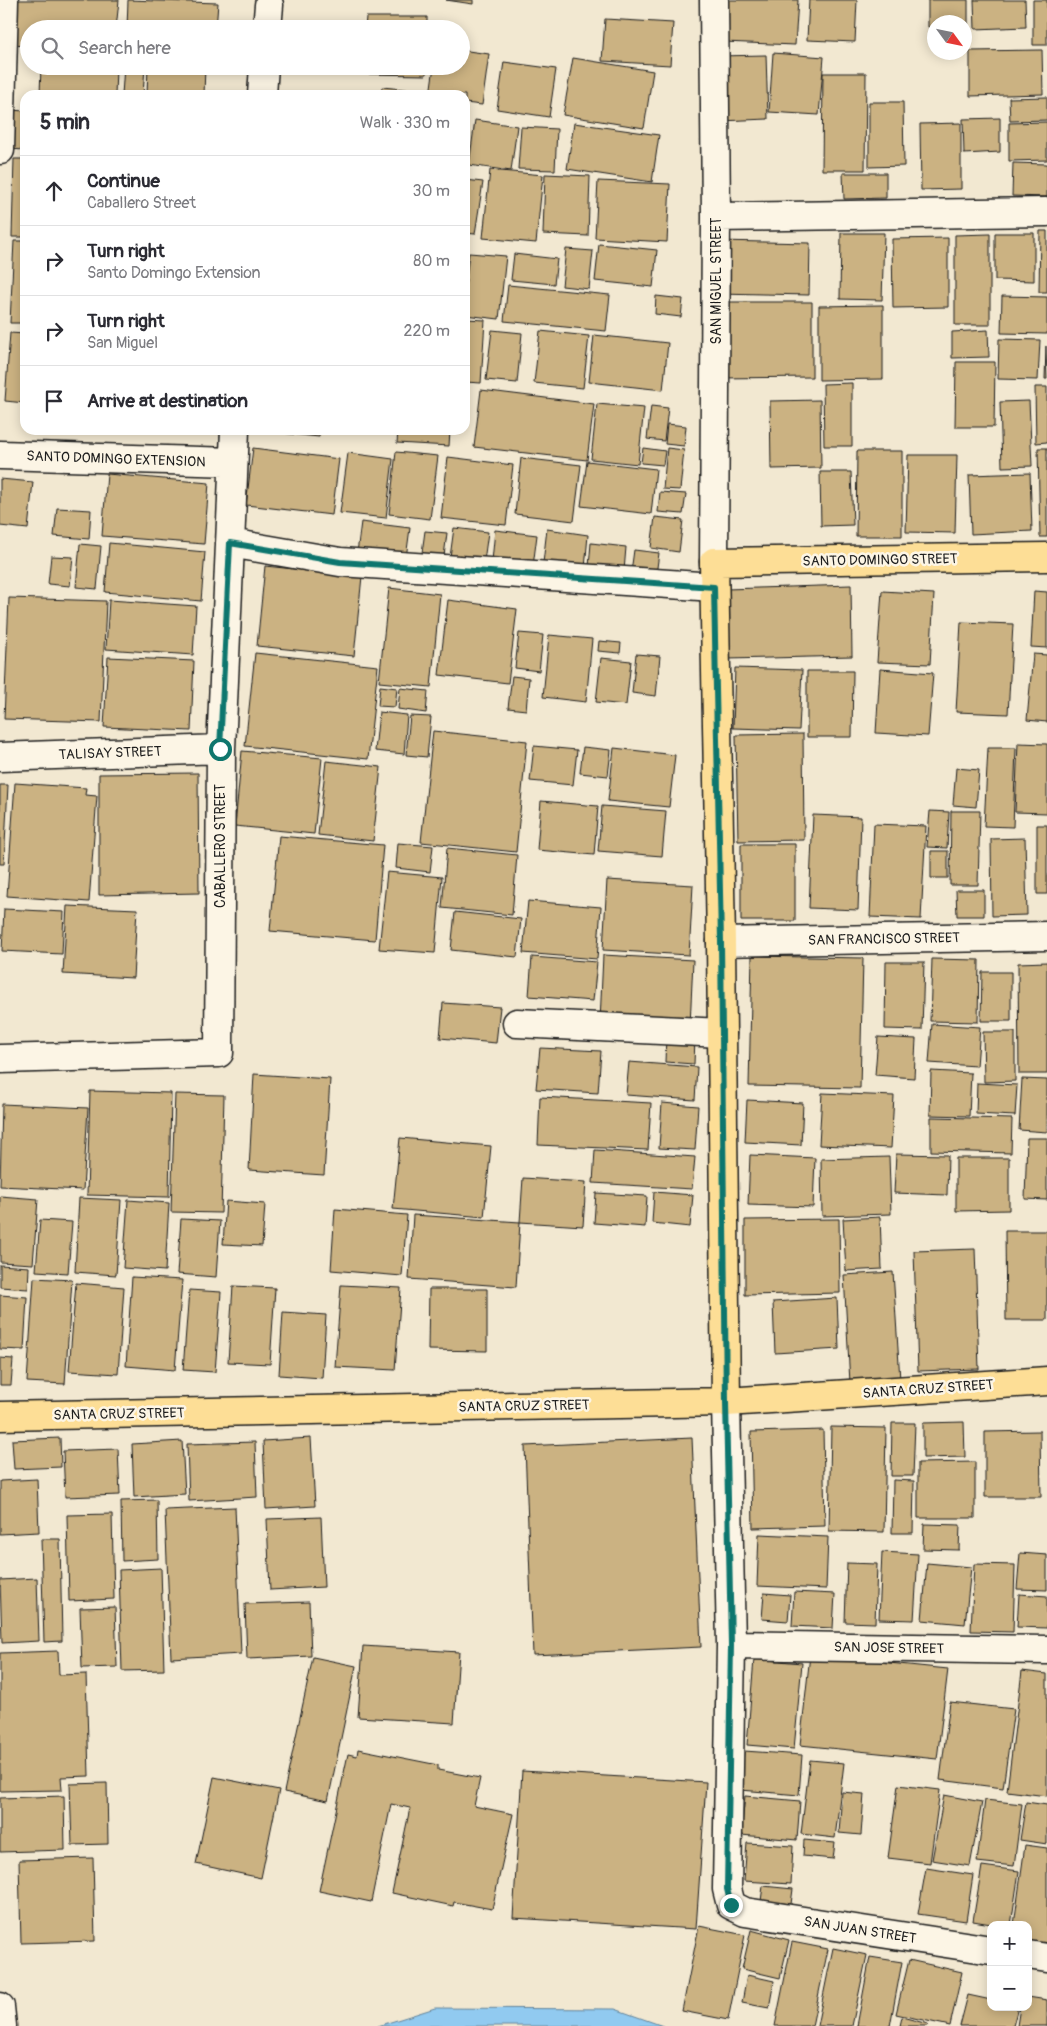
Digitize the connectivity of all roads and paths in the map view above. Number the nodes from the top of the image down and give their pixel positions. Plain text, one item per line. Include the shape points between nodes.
1 (4, 0) edge
2 (714, 0) edge
3 (263, 75) edge
4 (262, 90) edge
5 (0, 150) edge
6 (1047, 212) edge
7 (716, 217) junction
8 (235, 435) edge
9 (0, 455) edge
10 (233, 462) junction
11 (230, 543) junction
12 (1047, 557) edge
13 (714, 574) junction
14 (220, 749) junction
15 (0, 757) edge
16 (1047, 936) edge
17 (721, 942) junction
18 (518, 1023) dead end
19 (722, 1033) junction
20 (0, 1059) edge
21 (1047, 1381) edge
22 (726, 1402) junction
23 (0, 1416) edge
24 (731, 1645) junction
25 (1047, 1650) edge
26 (987, 1949) edge
27 (1032, 1956) edge
28 (1047, 1958) edge
29 (0, 2007) edge
30 (2, 2026) edge

1 - 5 street
2 - 7 street, SAN MIGUEL STREET
3 - 4 street
6 - 7 street
7 - 13 street, SAN MIGUEL STREET
8 - 10 street, CABALLERO STREET
9 - 10 street, SANTO DOMINGO EXTENSION
10 - 11 street, CABALLERO STREET
11 - 13 street via 340,562
11 - 14 street, CABALLERO STREET
12 - 13 main road, SANTO DOMINGO STREET
13 - 17 main road
14 - 15 street, TALISAY STREET
14 - 20 street, CABALLERO STREET via 219,1053
16 - 17 street, SAN FRANCISCO STREET
17 - 19 main road
18 - 19 street
19 - 22 main road
21 - 22 main road, SANTA CRUZ STREET
22 - 23 main road, SANTA CRUZ STREET
22 - 24 street
24 - 25 street, SAN JOSE STREET
24 - 26 street, SAN JUAN STREET via 727,1889 731,1905 745,1912
27 - 28 street
29 - 30 street

